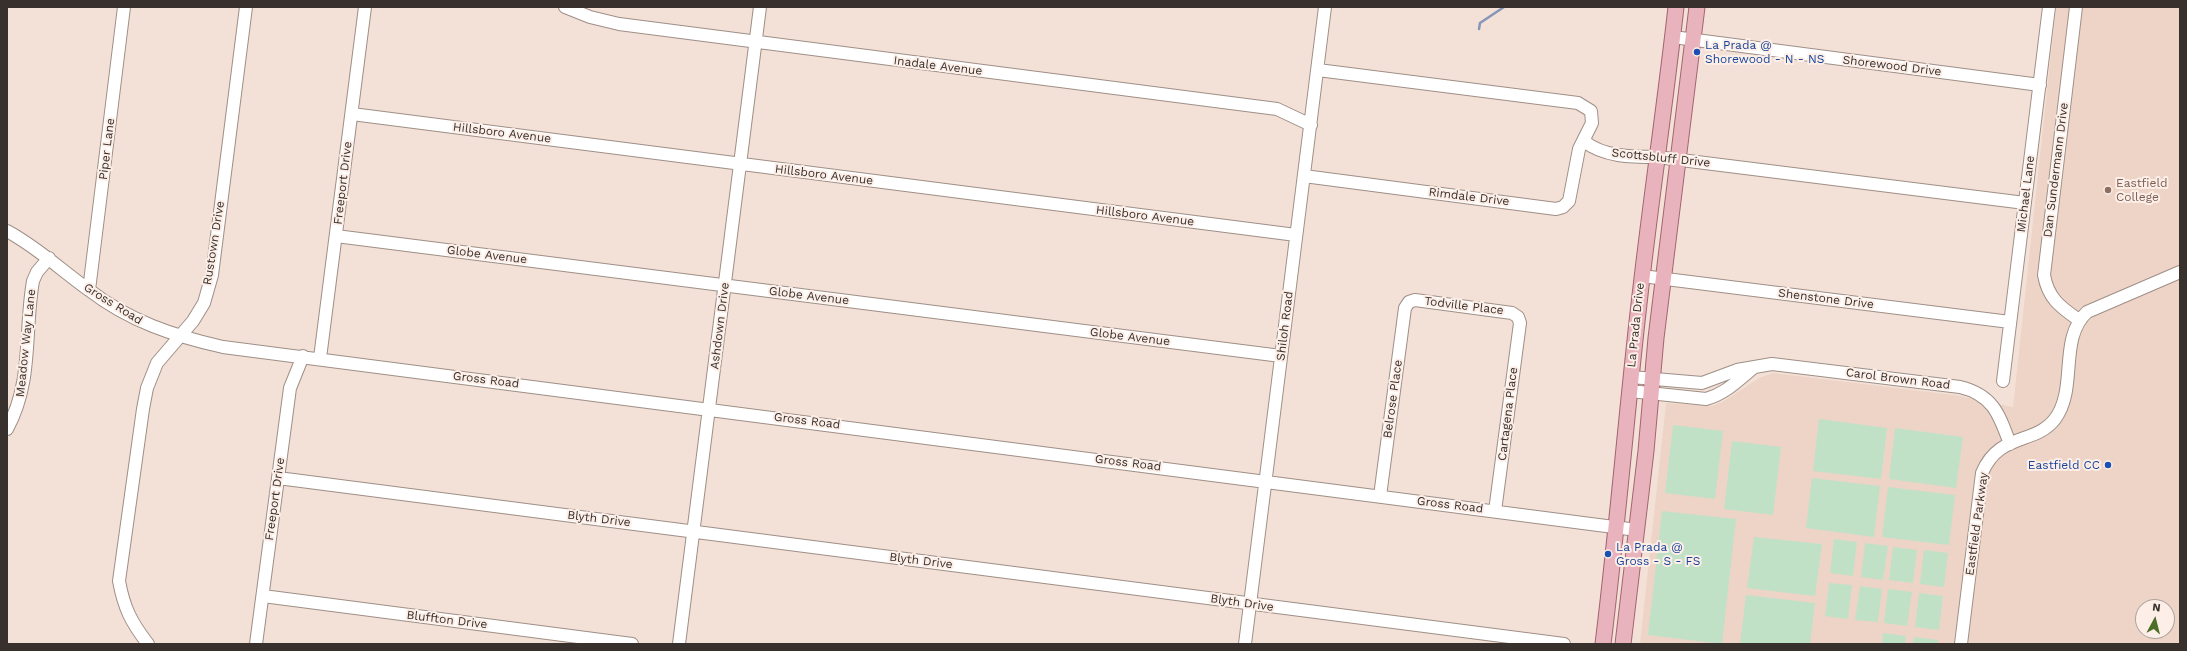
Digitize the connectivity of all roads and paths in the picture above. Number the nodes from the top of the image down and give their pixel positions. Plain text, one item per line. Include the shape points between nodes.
1 (124, 7) edge
2 (246, 7) edge
3 (365, 7) edge
4 (565, 7) edge
5 (760, 7) edge
6 (1325, 7) edge
7 (1676, 7) edge
8 (1697, 7) edge
9 (2049, 7) edge
10 (2076, 7) edge
11 (1673, 37) junction
12 (1692, 40) junction
13 (756, 42) junction
14 (1318, 70) junction
15 (2040, 85) junction
16 (352, 114) junction
17 (1311, 125) junction
18 (1584, 141) junction
19 (1657, 157) junction
20 (1677, 160) junction
21 (740, 164) junction
22 (1304, 176) junction
23 (2025, 204) junction
24 (7, 231) edge
25 (1296, 235) junction
26 (336, 236) junction
27 (49, 258) junction
28 (2180, 272) edge
29 (1642, 276) junction
30 (1663, 278) junction
31 (726, 285) junction
32 (89, 290) junction
33 (1409, 302) joint
34 (1518, 317) joint
35 (2079, 320) junction
36 (2010, 322) junction
37 (179, 336) junction
38 (304, 356) junction
39 (1281, 356) junction
40 (320, 358) junction
41 (2002, 381) dead end
42 (1630, 384) junction
43 (1652, 386) junction
44 (710, 408) junction
45 (7, 429) edge
46 (2010, 444) junction
47 (278, 478) junction
48 (1266, 481) junction
49 (1380, 496) junction
50 (1495, 511) junction
51 (1616, 528) junction
52 (1637, 530) junction
53 (694, 532) junction
54 (263, 596) junction
55 (1250, 604) junction
56 (148, 644) edge
57 (256, 644) edge
58 (632, 644) edge
59 (679, 644) edge
60 (1245, 644) edge
61 (1564, 644) edge
62 (1602, 644) edge
63 (1623, 644) edge
64 (1961, 644) edge

1 - 32 street, Piper Lane
2 - 37 street, Rustown Drive via 212,275 204,303 193,321
3 - 16 street, Freeport Drive
4 - 13 street, Inadale Avenue via 590,17 619,24
5 - 13 street, Ashdown Drive
6 - 14 street, Shiloh Road
7 - 11 main road, La Prada Drive
8 - 12 main road, La Prada Drive
9 - 15 street, Michael Lane
10 - 35 street, Dan Sundermann Drive via 2044,276 2047,290 2055,301
11 - 12 street, Shorewood Drive
11 - 19 main road, La Prada Drive
12 - 15 street, Shorewood Drive
12 - 20 main road, La Prada Drive
13 - 17 street, Inadale Avenue via 1277,109
13 - 21 street, Ashdown Drive
14 - 17 street, Shiloh Road
14 - 18 street via 1578,103 1590,110 1593,117
15 - 23 street, Michael Lane
16 - 21 street, Hillsboro Avenue
16 - 26 street, Freeport Drive
17 - 22 street, Shiloh Road
18 - 19 street, Scottsbluff Drive via 1608,153
18 - 22 street, Rimdale Drive via 1576,158 1569,201 1563,207 1556,208
19 - 20 street, Scottsbluff Drive
19 - 29 main road, La Prada Drive
20 - 23 street, Scottsbluff Drive
20 - 30 main road, La Prada Drive
21 - 25 street, Hillsboro Avenue
21 - 31 street, Ashdown Drive
22 - 25 street, Shiloh Road
23 - 36 street, Michael Lane
24 - 27 street, Gross Road
25 - 39 street, Shiloh Road
26 - 31 street, Globe Avenue
26 - 40 street, Freeport Drive
27 - 32 street, Gross Road
27 - 45 street, Meadow Way Lane via 33,281 24,387 19,405
28 - 35 street via 2087,312
29 - 30 street, Shenstone Drive
29 - 42 main road, La Prada Drive
30 - 36 street, Shenstone Drive
30 - 43 main road, La Prada Drive
31 - 39 street, Globe Avenue
31 - 44 street, Ashdown Drive
32 - 37 street, Gross Road via 124,313
33 - 34 street, Todville Place via 1415,300 1505,312
33 - 49 street, Belrose Place via 1405,308
34 - 50 street, Cartagena Place via 1520,323
35 - 46 street, Eastfield Parkway via 2072,337 2062,407 2048,426
36 - 41 street, Michael Lane
37 - 38 street, Gross Road via 223,347
37 - 56 street, Rustown Drive via 157,364 147,388 119,581 123,603 132,624
38 - 40 street, Gross Road
38 - 47 street, Freeport Drive via 290,388
39 - 48 street, Shiloh Road
40 - 44 street, Gross Road
42 - 43 street, Carol Brown Road
42 - 51 main road, La Prada Drive
43 - 46 street, Carol Brown Road via 1694,399 1716,396 1756,365 1782,364 1968,389 1992,404
43 - 52 main road, La Prada Drive
44 - 48 street, Gross Road
44 - 53 street, Ashdown Drive
46 - 64 street, Eastfield Parkway via 1987,460 1982,473
47 - 53 street, Blyth Drive
47 - 54 street, Freeport Drive
48 - 49 street, Gross Road
48 - 55 street, Shiloh Road
49 - 50 street, Gross Road
50 - 51 street, Gross Road
51 - 52 street, Gross Road
51 - 62 main road, La Prada Drive
52 - 63 main road, La Prada Drive
53 - 55 street, Blyth Drive
53 - 59 street, Ashdown Drive
54 - 57 street, Freeport Drive
54 - 58 street, Bluffton Drive
55 - 60 street, Shiloh Road
55 - 61 street, Blyth Drive

